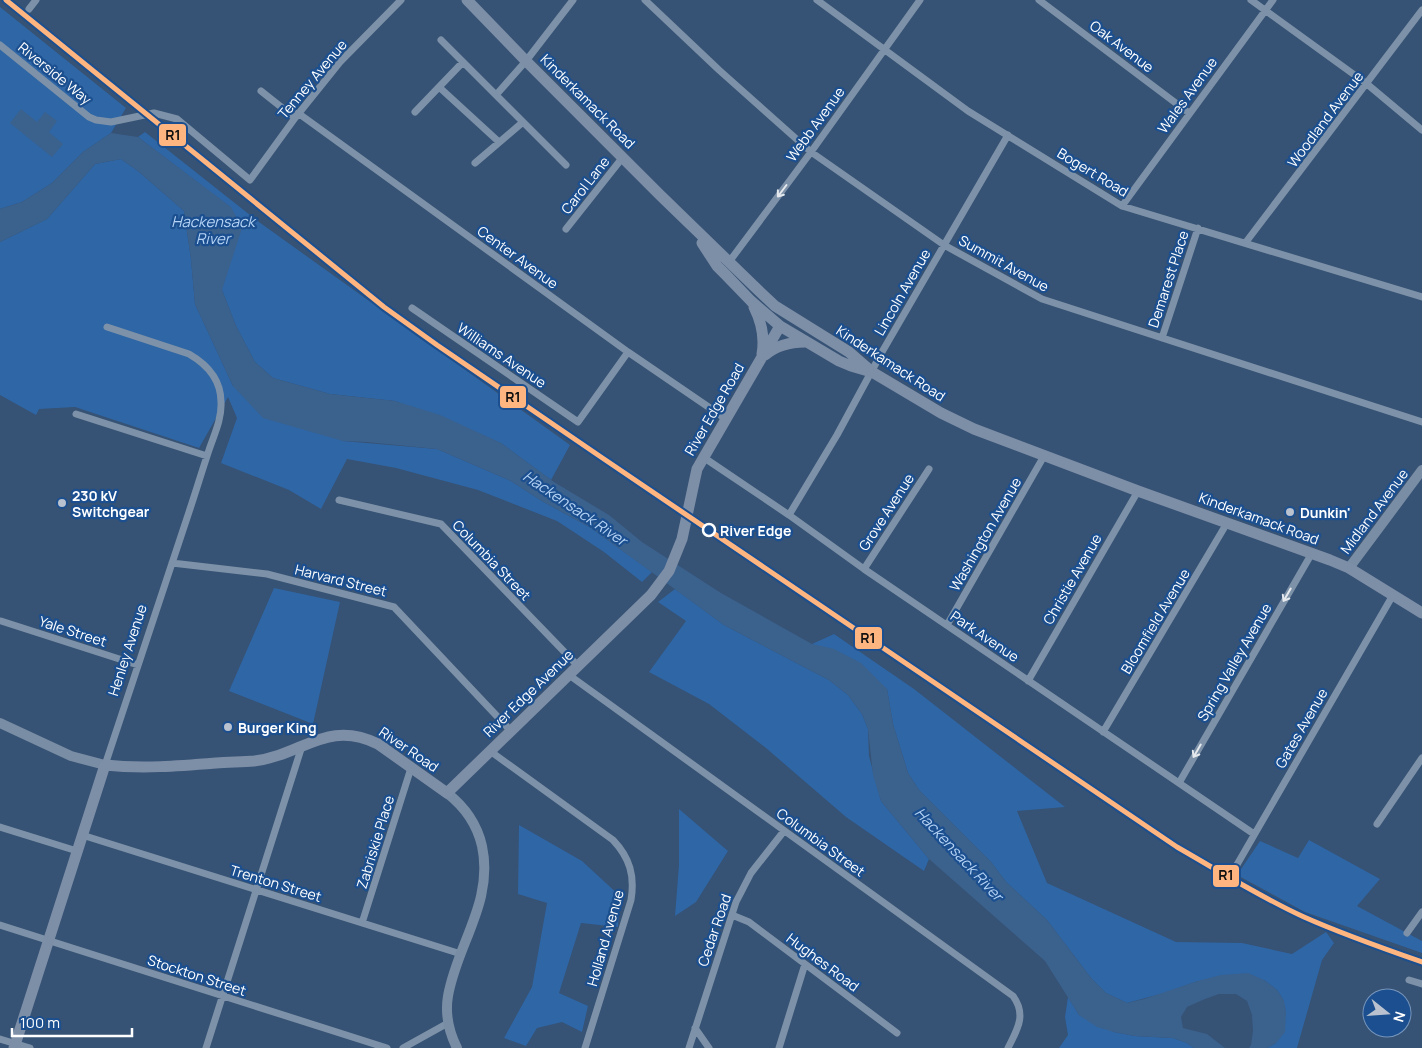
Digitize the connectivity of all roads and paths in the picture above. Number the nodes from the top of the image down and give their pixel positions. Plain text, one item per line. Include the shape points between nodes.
1 (36, 0) edge
2 (401, 0) edge
3 (467, 0) edge
4 (572, 0) edge
5 (645, 0) edge
6 (817, 0) edge
7 (920, 0) edge
8 (1039, 0) edge
9 (1251, 0) edge
10 (1273, 0) edge
11 (29, 10) dead end
12 (1265, 10) junction
13 (1422, 10) edge
14 (441, 40) dead end
15 (0, 45) edge
16 (885, 50) junction
17 (526, 61) junction
18 (463, 62) junction
19 (1367, 84) junction
20 (439, 87) junction
21 (260, 91) dead end
22 (496, 95) junction
23 (415, 112) dead end
24 (1189, 113) junction
25 (296, 115) junction
26 (523, 122) junction
27 (1422, 130) edge
28 (1008, 135) junction
29 (499, 142) junction
30 (811, 152) junction
31 (623, 157) junction
32 (475, 163) dead end
33 (566, 165) dead end
34 (250, 180) joint
35 (1122, 206) junction
36 (691, 226) junction
37 (1198, 228) junction
38 (566, 229) dead end
39 (1246, 242) junction
40 (944, 244) junction
41 (728, 262) junction
42 (733, 281) junction
43 (1422, 297) edge
44 (751, 301) junction
45 (412, 308) dead end
46 (780, 326) junction
47 (107, 327) dead end
48 (1162, 338) junction
49 (806, 342) junction
50 (628, 352) junction
51 (762, 358) junction
52 (872, 372) junction
53 (76, 414) dead end
54 (726, 419) junction
55 (1422, 422) edge
56 (207, 456) junction
57 (1044, 456) junction
58 (703, 457) junction
59 (929, 469) dead end
60 (1422, 470) edge
61 (1138, 491) junction
62 (340, 500) dead end
63 (789, 515) junction
64 (1227, 523) junction
65 (1312, 553) junction
66 (172, 563) junction
67 (1349, 568) junction
68 (864, 569) junction
69 (1393, 595) junction
70 (1422, 613) edge
71 (631, 614) joint
72 (1, 621) edge
73 (947, 626) junction
74 (138, 665) junction
75 (578, 666) junction
76 (569, 675) junction
77 (1028, 680) junction
78 (0, 723) edge
79 (511, 731) junction
80 (1104, 732) junction
81 (302, 746) junction
82 (490, 751) junction
83 (1422, 758) edge
84 (105, 765) junction
85 (411, 768) junction
86 (1179, 783) junction
87 (447, 793) junction
88 (1377, 824) dead end
89 (0, 827) edge
90 (784, 831) junction
91 (1254, 834) junction
92 (82, 835) junction
93 (77, 851) junction
94 (1231, 875) dead end
95 (256, 890) junction
96 (1422, 912) edge
97 (732, 915) junction
98 (362, 923) junction
99 (0, 925) edge
100 (1407, 933) dead end
101 (49, 940) junction
102 (461, 954) junction
103 (806, 964) junction
104 (1409, 980) dead end
105 (1422, 984) edge
106 (222, 996) junction
107 (448, 1023) junction
108 (695, 1028) junction
109 (897, 1033) dead end
110 (0, 1039) edge
111 (15, 1046) edge
112 (30, 1048) edge
113 (206, 1048) edge
114 (387, 1048) edge
115 (403, 1048) edge
116 (457, 1048) edge
117 (585, 1048) edge
118 (689, 1048) edge
119 (708, 1048) edge
120 (779, 1048) edge
121 (1008, 1048) edge

1 - 11 street
2 - 25 street, Tenney Avenue via 340,62
3 - 17 main road, Kinderkamack Road
4 - 17 street
5 - 30 street, Summit Avenue
6 - 16 street, Bogert Road
7 - 16 street, Webb Avenue
8 - 24 street, Oak Avenue
9 - 12 street
10 - 12 street, Wales Avenue
12 - 19 street
12 - 24 street, Wales Avenue
13 - 19 street, Woodland Avenue
14 - 18 street
15 - 34 street, Riverside Way via 96,120 111,122 154,113 177,119
16 - 28 street, Bogert Road via 968,111
16 - 30 street, Webb Avenue
17 - 22 street
17 - 31 main road, Kinderkamack Road
18 - 20 street
18 - 22 street
19 - 27 street
19 - 39 street, Woodland Avenue
20 - 23 street
20 - 29 street
21 - 25 street, Center Avenue
22 - 26 street
24 - 35 street, Wales Avenue
25 - 34 street, Tenney Avenue
25 - 50 street, Center Avenue
26 - 29 street
26 - 33 street
28 - 35 street, Bogert Road
28 - 40 street, Lincoln Avenue
29 - 32 street
30 - 40 street, Summit Avenue
30 -> 41 street, Webb Avenue
31 - 36 main road, Kinderkamack Road
31 - 38 street, Carol Lane
35 - 37 street, Bogert Road
36 - 41 main road, Kinderkamack Road
36 - 42 main road via 717,266
37 - 39 street, Bogert Road
37 - 48 street, Demarest Place
39 - 43 street, Bogert Road
40 - 48 street, Summit Avenue via 1042,299
40 - 52 street, Lincoln Avenue
41 - 42 main road
41 - 52 main road, Kinderkamack Road via 776,306 849,352
42 - 44 main road
44 - 46 main road
44 - 51 main road via 763,331
45 - 50 street, Williams Avenue via 578,422
46 - 49 main road
46 - 51 main road, River Edge Road
47 - 56 street, Henley Avenue via 189,354 210,371 218,384 222,404
48 - 55 street, Summit Avenue
49 - 51 main road via 782,345
49 - 52 main road via 851,366
50 - 54 street, Center Avenue
51 - 54 main road, River Edge Road
52 - 57 main road, Kinderkamack Road via 940,413
52 - 63 street, Lincoln Avenue
53 - 56 street
54 - 58 main road, River Edge Road
56 - 66 street, Henley Avenue
57 - 61 main road, Kinderkamack Road
57 - 73 street, Washington Avenue
58 - 63 street, Park Avenue
58 - 71 main road, River Edge Road via 697,469 675,558 651,595
59 - 68 street, Grove Avenue
60 - 67 main road, Midland Avenue
61 - 64 main road, Kinderkamack Road
61 - 77 street, Christie Avenue
62 - 75 street, Columbia Street via 441,524
63 - 68 street, Park Avenue
64 - 65 main road, Kinderkamack Road
64 - 80 street, Bloomfield Avenue
65 - 67 main road, Kinderkamack Road
65 -> 86 street, Spring Valley Avenue
66 - 74 street, Henley Avenue
66 - 79 street, Harvard Street via 267,574 394,607
67 - 69 main road, Kinderkamack Road
68 - 73 street, Park Avenue
69 - 70 main road, Kinderkamack Road
69 - 91 street, Gates Avenue
71 - 75 main road, River Edge Avenue
72 - 74 street, Yale Street
73 - 77 street, Park Avenue
74 - 84 street, Henley Avenue
75 - 76 main road, River Edge Avenue
76 - 79 main road, River Edge Avenue
76 - 90 street, Columbia Street
77 - 80 street, Park Avenue
78 - 84 main road, River Road via 71,756
79 - 82 main road, River Edge Avenue
80 - 86 street, Park Avenue
81 - 84 main road, River Road via 285,754 253,761 150,768
81 - 85 main road, River Road via 333,735 357,736 378,744
81 - 95 street
82 - 87 main road, River Edge Avenue
82 - 117 street, Holland Avenue via 613,840 621,848 631,869 631,900
83 - 88 street
84 - 92 main road, Henley Avenue
85 - 87 main road, River Road
85 - 98 street, Zabriskie Place
86 - 91 street, Park Avenue
87 - 102 main road, River Road via 462,806 476,827 484,860 481,897
89 - 93 street
90 - 97 street, Cedar Road via 751,873
90 - 121 street, Columbia Street via 1013,996 1020,1021
91 - 94 street, Gates Avenue
92 - 93 main road, Henley Avenue
92 - 95 street, Trenton Street
93 - 101 main road, Henley Avenue
95 - 98 street, Trenton Street
95 - 106 street
96 - 100 street
97 - 103 street, Hughes Road via 750,922
97 - 108 street, Cedar Road
98 - 102 street, Trenton Street
99 - 101 street, Stockton Street
101 - 106 street, Stockton Street
101 - 111 main road, Henley Avenue
102 - 107 main road, River Road via 448,997
103 - 109 street, Hughes Road
103 - 120 street
104 - 105 street
106 - 113 street
106 - 114 street, Stockton Street
107 - 115 street
107 - 116 main road, River Road
108 - 118 street, Cedar Road
108 - 119 street
110 - 111 street
111 - 112 street

